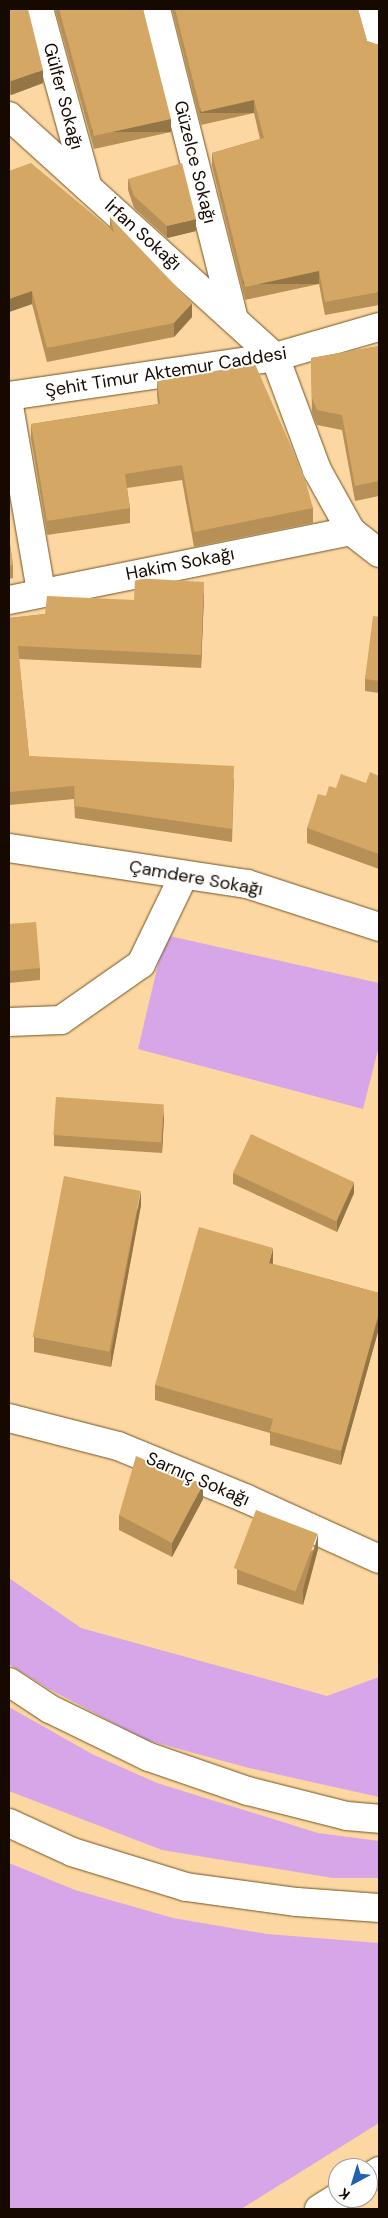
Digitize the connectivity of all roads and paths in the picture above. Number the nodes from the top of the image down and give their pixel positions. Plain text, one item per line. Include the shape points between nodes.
1 (39, 9) edge
2 (156, 9) edge
3 (371, 9) edge
4 (379, 44) edge
5 (9, 116) edge
6 (87, 184) junction
7 (233, 316) junction
8 (379, 327) edge
9 (275, 357) junction
10 (9, 396) edge
11 (9, 406) edge
12 (352, 531) junction
13 (379, 553) edge
14 (41, 591) junction
15 (9, 600) edge
16 (9, 848) edge
17 (184, 875) junction
18 (379, 927) edge
19 (9, 1022) edge
20 (9, 1418) edge
21 (379, 1559) edge
22 (9, 1682) edge
23 (379, 1819) edge
24 (9, 1823) edge
25 (379, 1908) edge

1 - 6 main road, Gülfer Sokağı
2 - 7 main road, Güzelce Sokağı
3 - 4 main road
5 - 6 main road, İrfan Sokağı
6 - 7 main road, İrfan Sokağı
7 - 9 main road, İrfan Sokağı
8 - 9 main road, Şehit Timur Aktemur Caddesi
9 - 10 main road, Şehit Timur Aktemur Caddesi
9 - 12 main road via 317,470
11 - 14 main road
12 - 13 main road
12 - 14 main road, Hakim Sokağı
14 - 15 main road, Hakim Sokağı
16 - 17 main road, Çamdere Sokağı
17 - 18 main road, Çamdere Sokağı via 247,884
17 - 19 main road via 141,964 61,1020
20 - 21 main road, Sarnıç Sokağı via 118,1446 247,1499
22 - 23 main road via 50,1709 149,1757 257,1794 347,1816
24 - 25 main road via 72,1852 186,1887 297,1902

